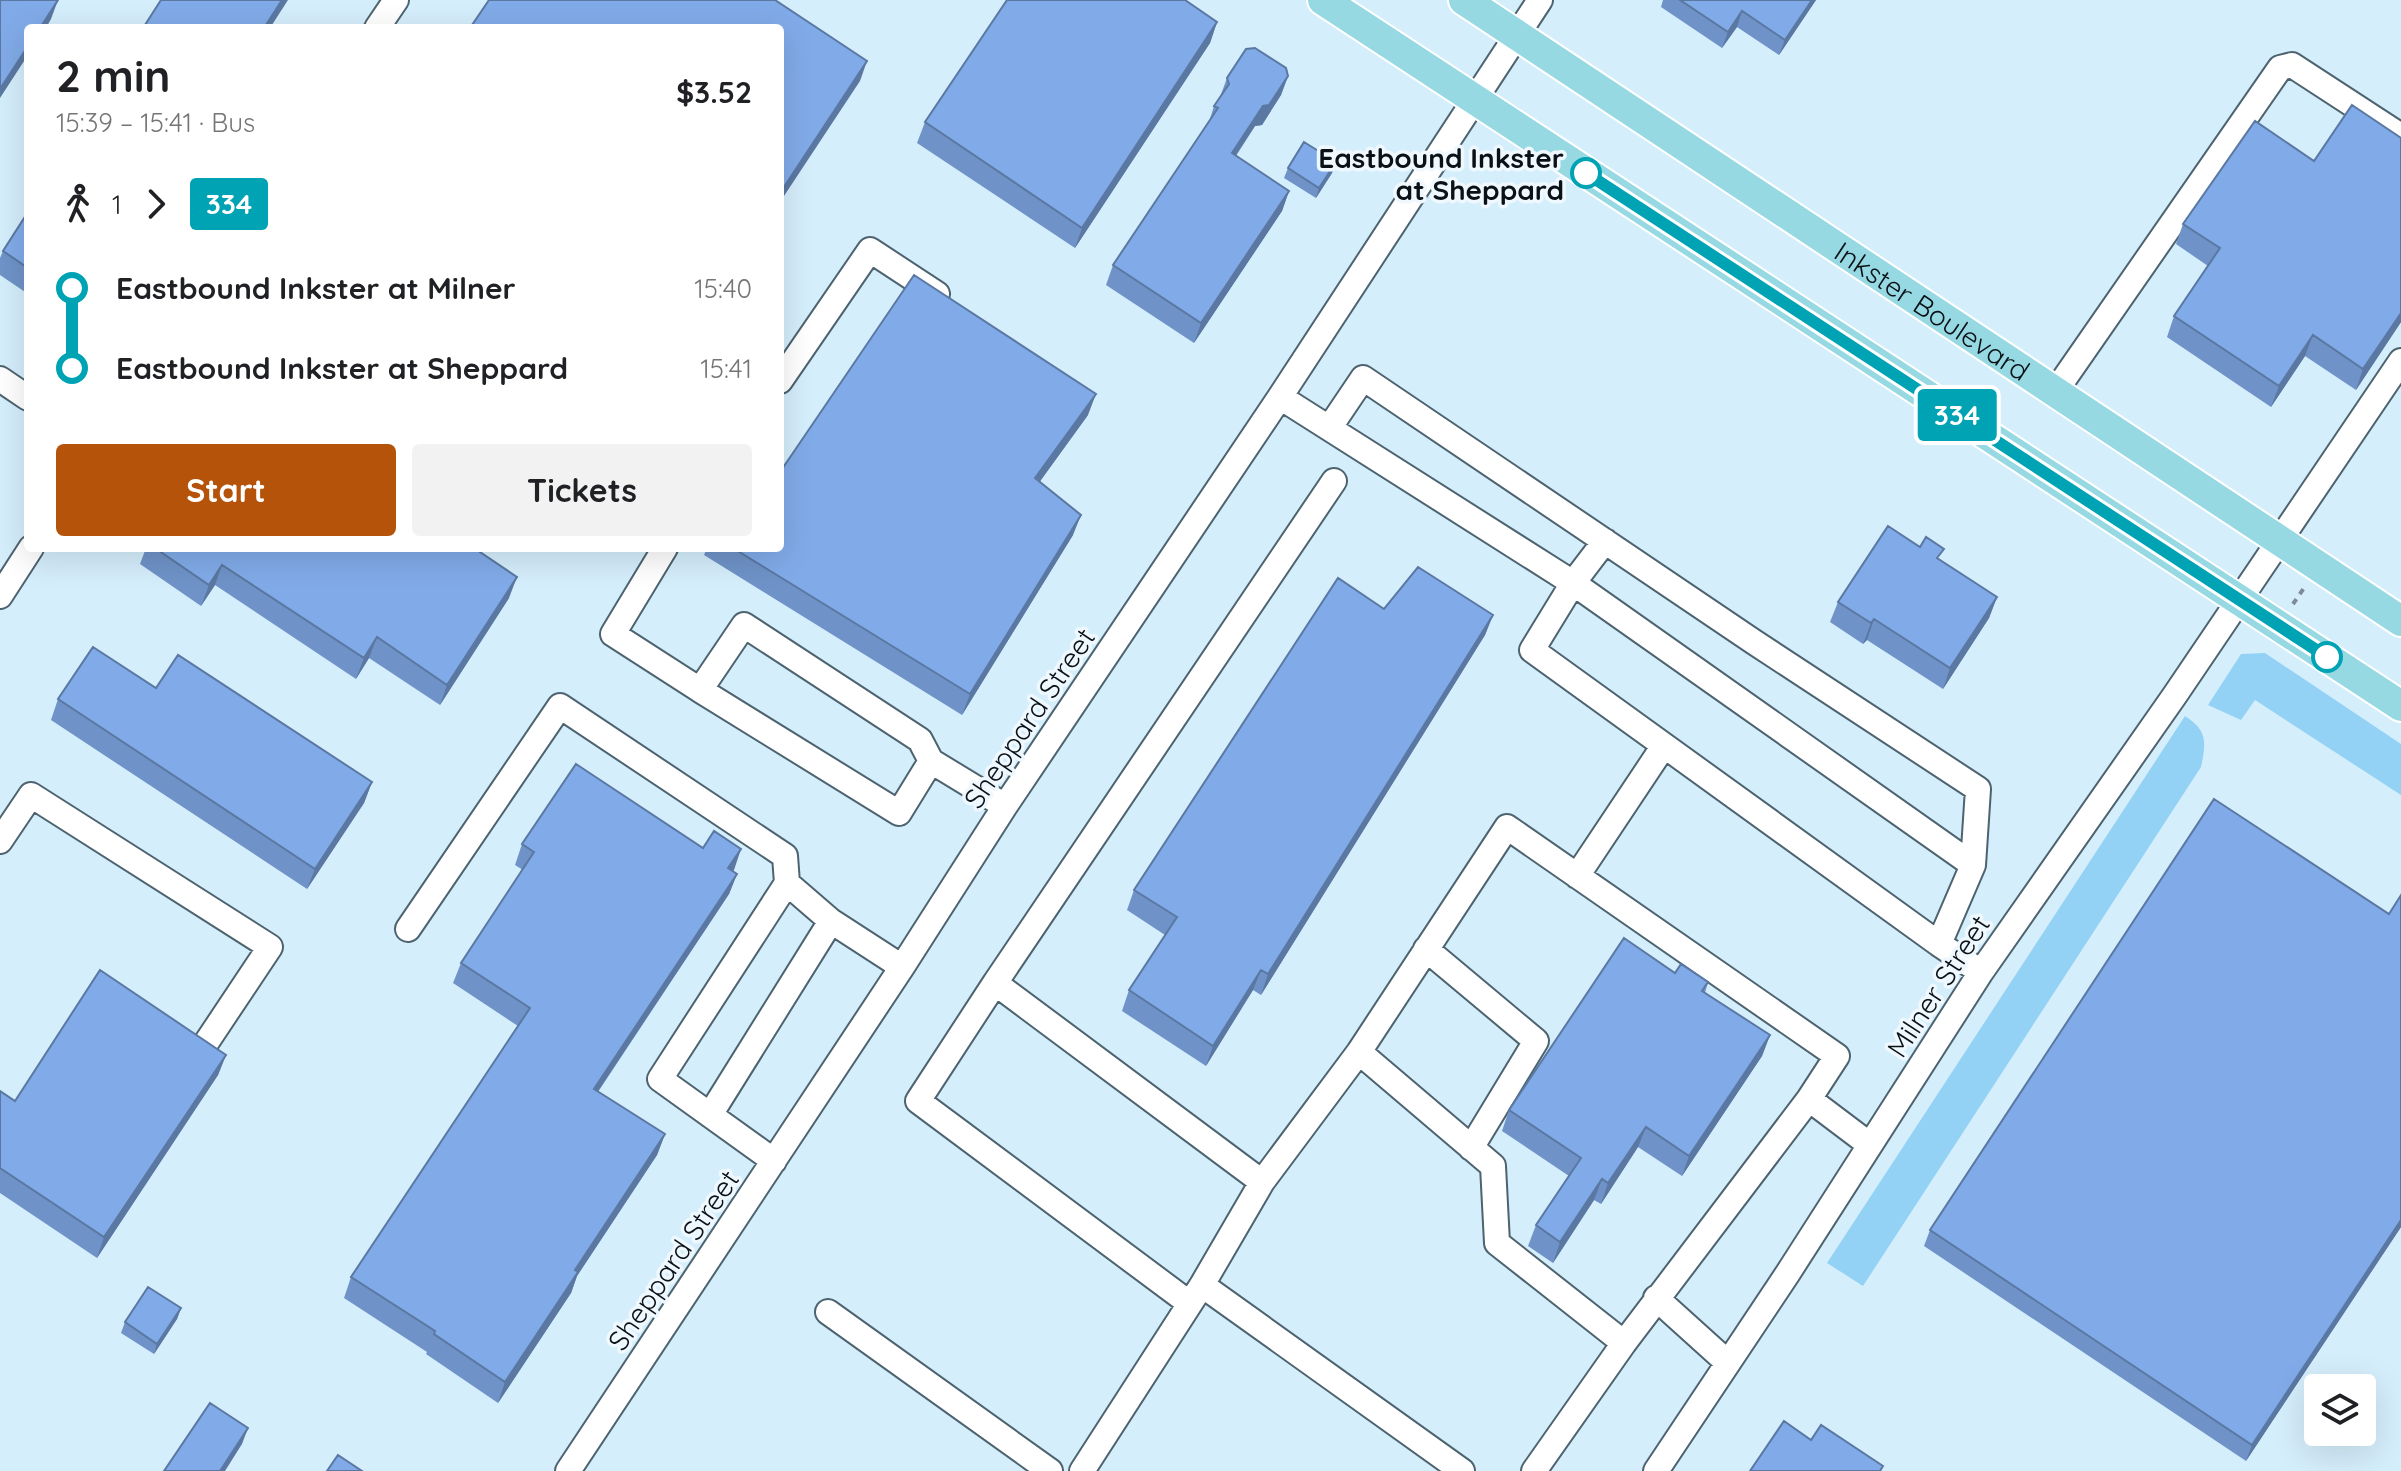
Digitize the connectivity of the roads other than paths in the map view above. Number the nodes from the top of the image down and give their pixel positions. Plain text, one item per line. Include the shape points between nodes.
1 (1323, 0) edge
2 (1464, 0) edge
3 (1540, 0) edge
4 (393, 1) edge
5 (379, 24) edge
6 (1517, 35) junction
7 (1474, 100) junction
8 (2401, 136) edge
9 (959, 308) edge
10 (2401, 361) edge
11 (784, 375) edge
12 (0, 379) edge
13 (2055, 392) junction
14 (24, 395) edge
15 (1280, 397) junction
16 (1330, 427) junction
17 (1334, 481) dead end
18 (2278, 539) junction
19 (1605, 541) junction
20 (28, 552) edge
21 (663, 552) edge
22 (1573, 583) junction
23 (0, 596) edge
24 (2238, 600) junction
25 (2401, 621) edge
26 (700, 690) junction
27 (2401, 706) edge
28 (1663, 747) junction
29 (931, 761) junction
30 (1005, 806) junction
31 (0, 841) edge
32 (1973, 865) junction
33 (1577, 876) junction
34 (787, 883) junction
35 (831, 921) junction
36 (408, 929) dead end
37 (1939, 944) junction
38 (1426, 949) junction
39 (902, 967) junction
40 (1981, 972) junction
41 (995, 983) junction
42 (204, 1046) edge
43 (1359, 1052) junction
44 (1809, 1099) junction
45 (710, 1115) junction
46 (1870, 1145) junction
47 (1471, 1148) junction
48 (774, 1161) junction
49 (1262, 1182) junction
50 (1196, 1294) junction
51 (1656, 1298) junction
52 (828, 1312) dead end
53 (1624, 1343) junction
54 (1728, 1363) junction
55 (568, 1471) edge
56 (1050, 1471) edge
57 (1082, 1471) edge
58 (1462, 1471) edge
59 (1534, 1471) edge
60 (1656, 1471) edge

1 - 7 main road
2 - 6 main road, Inkster Boulevard
3 - 6 street, Sheppard Street
4 - 5 street
6 - 7 street, Sheppard Street
6 - 13 main road, Inkster Boulevard
7 - 15 street, Sheppard Street
7 - 24 main road
8 - 13 street via 2292,65 2280,68
9 - 11 street via 870,250
10 - 18 street, Milner Street
12 - 14 street
13 - 18 main road, Inkster Boulevard
15 - 16 street
15 - 30 street, Sheppard Street
16 - 19 street via 1363,378
16 - 22 street
17 - 41 street
18 - 24 street, Milner Street
18 - 25 main road, Inkster Boulevard
19 - 22 street
19 - 32 street via 1978,789
20 - 23 street
21 - 26 street via 613,634
22 - 28 street via 1532,650
22 - 32 street
24 - 27 main road
24 - 40 street, Milner Street
26 - 29 street via 899,813
26 - 29 street via 744,625 920,740
28 - 33 street
28 - 37 street
29 - 30 street
30 - 39 street, Sheppard Street
31 - 42 street via 31,795 270,947
32 - 37 street
33 - 38 street via 1507,827
33 - 44 street via 1837,1056
34 - 35 street
34 - 36 street via 785,856 560,706
34 - 45 street via 660,1079
35 - 39 street
35 - 45 street
37 - 40 street
38 - 43 street
38 - 47 street via 1536,1041
39 - 48 street, Sheppard Street
40 - 46 street, Milner Street
41 - 49 street
41 - 50 street via 918,1101
43 - 47 street
43 - 49 street
44 - 46 street
44 - 51 street
45 - 48 street
46 - 54 street, Milner Street
47 - 53 street via 1493,1166 1497,1243
48 - 55 street, Sheppard Street
49 - 50 street
50 - 57 street
50 - 58 street
51 - 53 street
51 - 54 street
52 - 56 street
53 - 59 street
54 - 60 street, Milner Street

